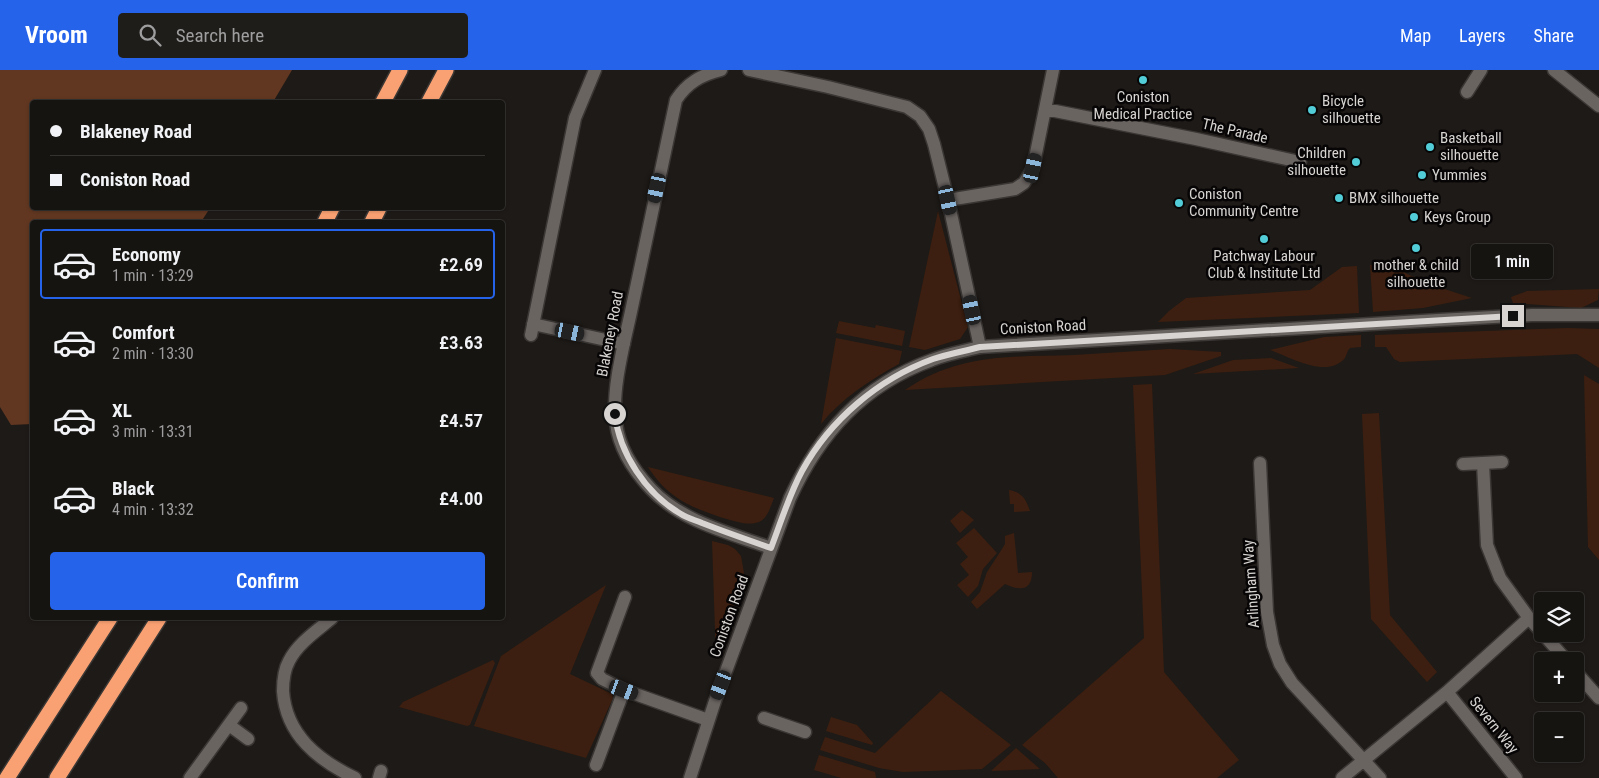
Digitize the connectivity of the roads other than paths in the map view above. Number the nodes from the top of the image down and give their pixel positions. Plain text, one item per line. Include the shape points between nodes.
1 (400, 70) edge
2 (446, 70) edge
3 (595, 70) edge
4 (721, 70) edge
5 (749, 70) edge
6 (1053, 70) edge
7 (1481, 70) edge
8 (1554, 70) edge
9 (1467, 92) dead end
10 (385, 100) edge
11 (430, 100) edge
12 (1599, 106) edge
13 (1045, 109) junction
14 (1300, 162) dead end
15 (948, 200) junction
16 (1599, 315) edge
17 (624, 344) junction
18 (980, 347) junction
19 (1502, 462) dead end
20 (1260, 463) dead end
21 (1483, 463) junction
22 (1463, 464) dead end
23 (771, 548) junction
24 (625, 596) dead end
25 (1528, 618) junction
26 (109, 620) edge
27 (158, 620) edge
28 (330, 620) edge
29 (1558, 652) edge
30 (1584, 681) edge
31 (624, 690) junction
32 (1447, 692) junction
33 (1599, 698) edge
34 (242, 708) dead end
35 (764, 718) dead end
36 (708, 720) junction
37 (229, 725) junction
38 (805, 732) dead end
39 (248, 739) dead end
40 (1363, 760) junction
41 (596, 765) dead end
42 (7, 778) edge
43 (57, 778) edge
44 (190, 778) edge
45 (355, 778) edge
46 (690, 778) edge
47 (1342, 778) edge
48 (1380, 778) edge
49 (1516, 778) edge

1 - 10 highway
2 - 11 highway
3 - 17 street via 575,118 532,329
4 - 17 street, Blakeney Road via 684,88 676,100
5 - 15 street via 907,107 920,116 929,129
6 - 13 street
7 - 9 street
8 - 12 street
13 - 14 street, The Parade
13 - 15 street via 1033,168 1024,182 1015,189
15 - 18 street
16 - 18 street, Coniston Road via 1532,315
17 - 23 street, Blakeney Road via 615,414 618,434 628,459 651,489 681,514
18 - 23 street, Coniston Road via 932,360 902,373 854,406 835,425 802,471
19 - 21 street
20 - 40 street, Arlingham Way via 1267,612 1273,645 1292,682
21 - 22 street
21 - 25 street via 1487,545 1500,578
23 - 36 street, Coniston Road
24 - 31 street via 597,673
25 - 29 street
25 - 32 street
26 - 42 highway
27 - 43 highway
28 - 45 street via 289,661 283,680 284,701 291,725 305,744
30 - 33 street
31 - 36 street
31 - 41 street
32 - 40 street
32 - 49 street, Severn Way
34 - 37 street
35 - 38 street
36 - 46 street, Coniston Road
37 - 39 street
37 - 44 street
40 - 47 street
40 - 48 street, Arlingham Way

